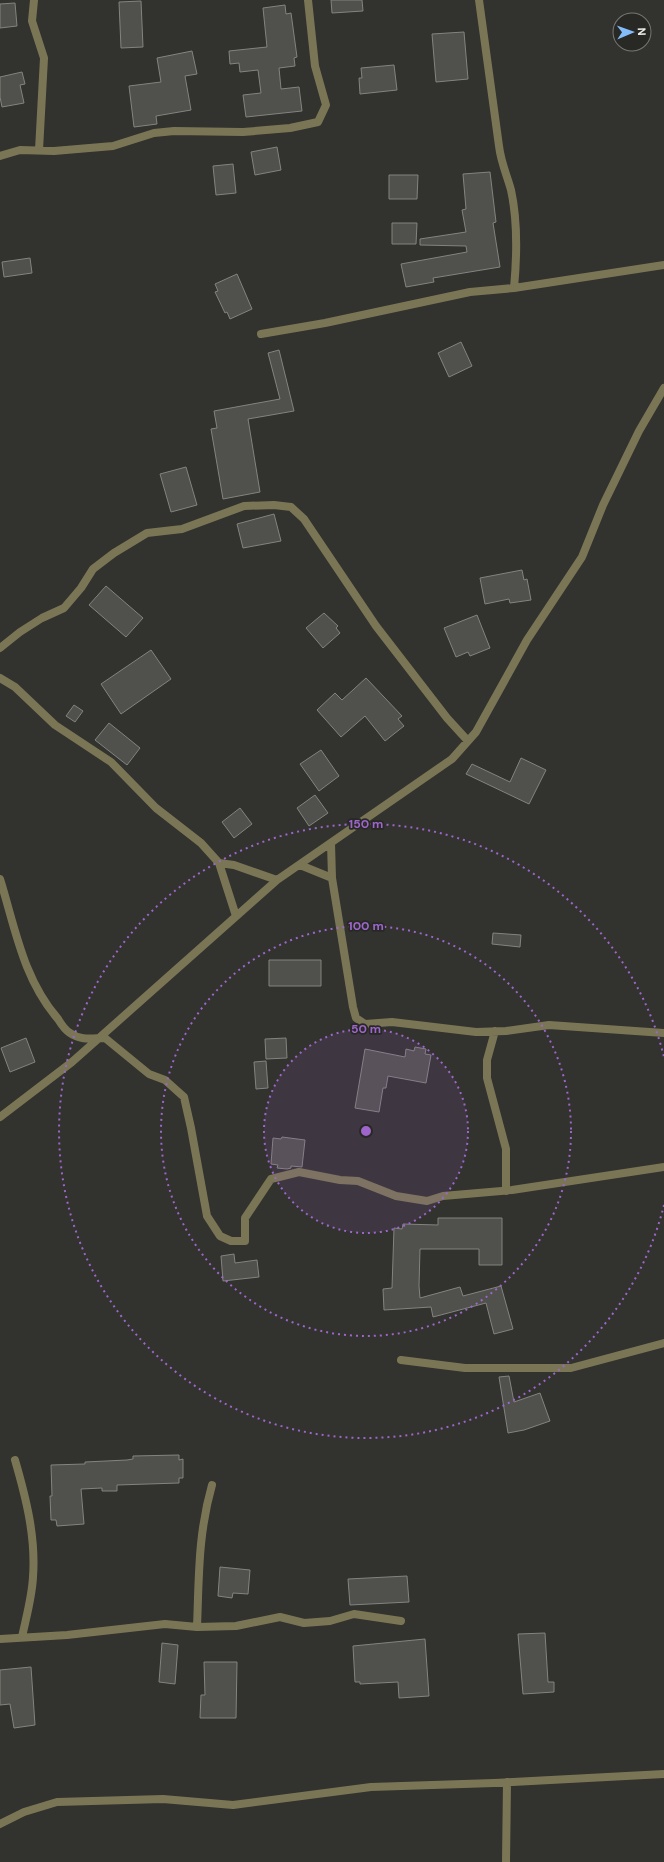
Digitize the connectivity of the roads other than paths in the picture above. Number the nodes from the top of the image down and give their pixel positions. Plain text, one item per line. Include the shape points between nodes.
1 (34, 0) edge
2 (308, 0) edge
3 (479, 0) edge
4 (39, 150) junction
5 (0, 156) edge
6 (664, 265) edge
7 (514, 288) junction
8 (261, 334) dead end
9 (664, 388) edge
10 (0, 648) edge
11 (0, 678) edge
12 (468, 741) junction
13 (331, 843) junction
14 (218, 863) junction
15 (300, 865) junction
16 (332, 878) junction
17 (0, 879) edge
18 (277, 880) junction
19 (236, 916) junction
20 (495, 1031) junction
21 (664, 1033) edge
22 (99, 1038) junction
23 (0, 1117) edge
24 (664, 1167) edge
25 (506, 1190) junction
26 (664, 1343) edge
27 (401, 1360) dead end
28 (15, 1460) dead end
29 (212, 1485) dead end
30 (401, 1621) dead end
31 (197, 1627) junction
32 (22, 1637) junction
33 (0, 1639) edge
34 (664, 1774) edge
35 (507, 1782) junction
36 (0, 1824) edge
37 (506, 1862) edge

1 - 4 street via 32,21 44,58
2 - 4 street via 315,66 326,105 318,122 290,128 243,132 154,133 113,146
3 - 7 street via 502,165 511,190 517,265
4 - 5 street via 20,150
6 - 7 street
7 - 8 street via 470,292 325,324
9 - 12 street via 603,505 582,557 527,640 476,732
10 - 12 street via 42,618 64,608 93,569 147,533 182,529 244,506 291,507 304,519 376,626 447,718
11 - 14 street via 15,687 54,725 111,762 156,808 201,843
12 - 13 street via 452,759
13 - 15 street
13 - 16 street
14 - 18 street via 234,864
14 - 19 street
15 - 16 street
15 - 18 street
16 - 20 street via 356,1018 365,1024 392,1022 476,1032
17 - 22 street via 25,966 40,995 70,1033 86,1040
18 - 19 street
19 - 22 street
20 - 21 street via 549,1025
20 - 25 street via 487,1060 488,1078 506,1149
22 - 23 street
22 - 25 street via 105,1038 149,1074 165,1080 184,1097 207,1216 220,1236 231,1241 245,1241 246,1218 271,1179 299,1172 358,1181 396,1196 427,1200
24 - 25 street
26 - 27 street via 571,1368 465,1368
28 - 32 street via 28,1505 32,1546 33,1578
29 - 31 street via 204,1513 201,1539
30 - 31 street via 354,1614 330,1621 304,1623 280,1617 236,1626
31 - 32 street via 165,1624 67,1635
32 - 33 street
34 - 35 street
35 - 36 street via 371,1786 233,1805 163,1799 57,1802 24,1812
35 - 37 street

